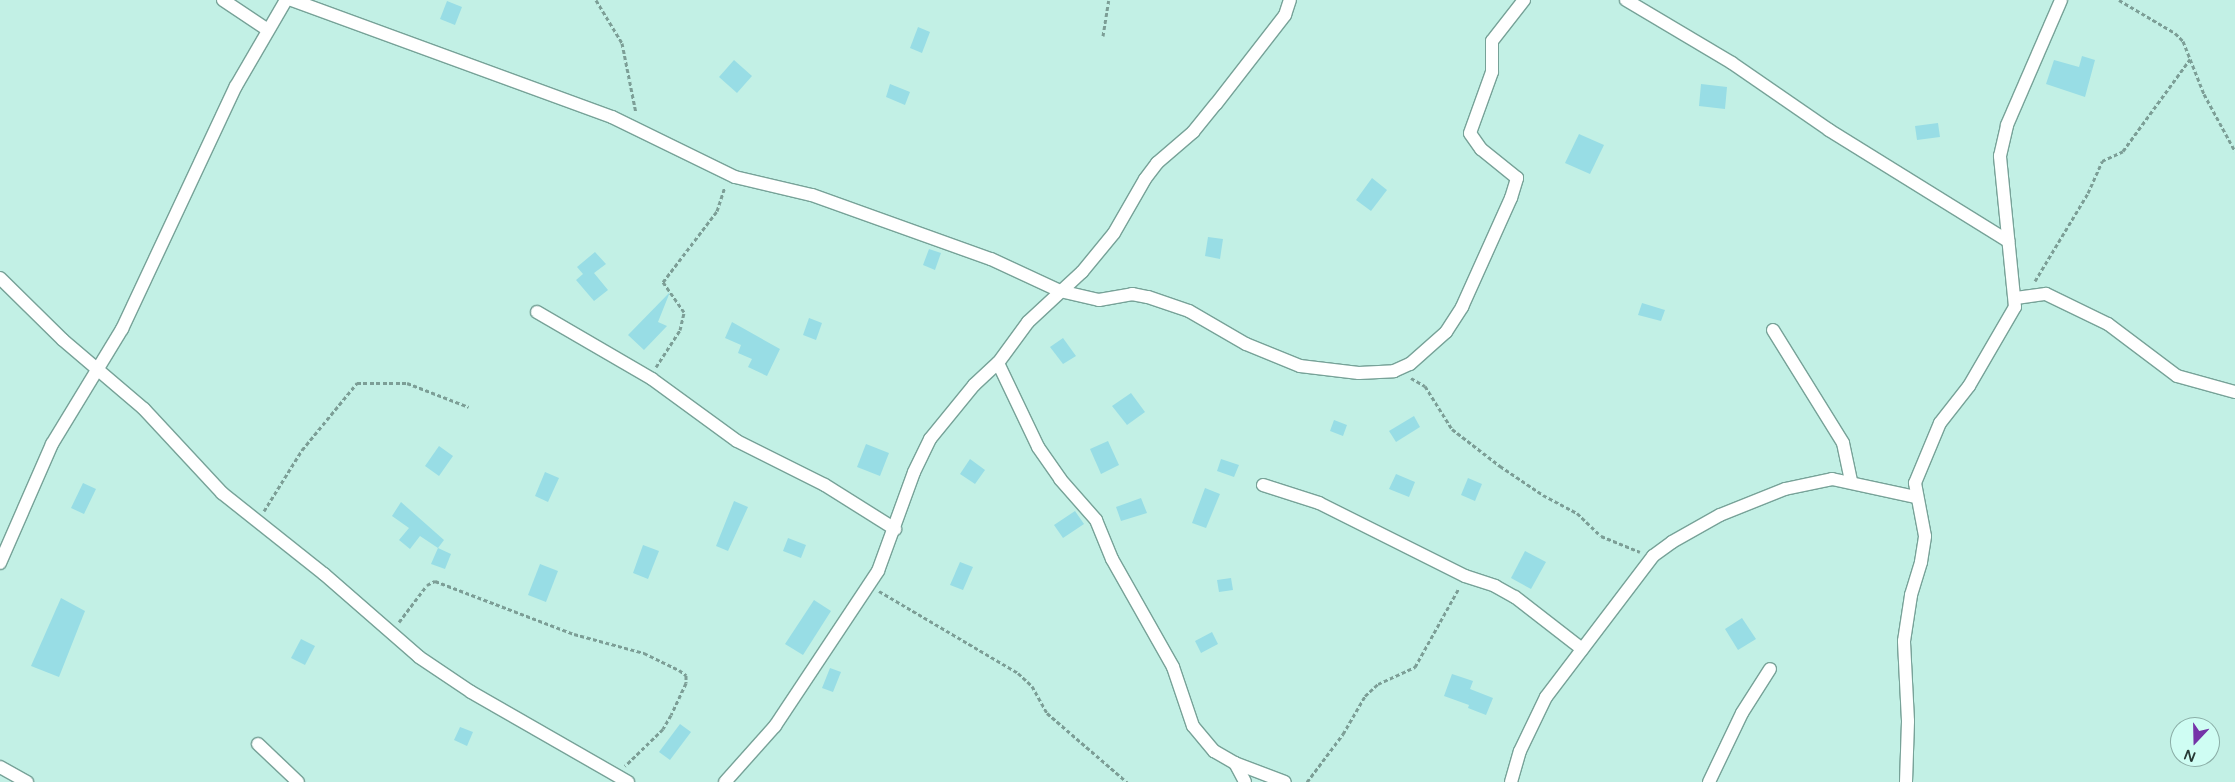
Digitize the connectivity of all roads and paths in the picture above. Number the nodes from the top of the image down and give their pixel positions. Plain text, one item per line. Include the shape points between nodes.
1 (223, 0) edge
2 (286, 0) edge
3 (292, 0) edge
4 (596, 0) edge
5 (1109, 0) edge
6 (1290, 0) edge
7 (1524, 0) edge
8 (1626, 0) edge
9 (2061, 0) edge
10 (2119, 0) edge
11 (268, 30) junction
12 (1102, 36) dead end
13 (2190, 59) junction
14 (644, 130) junction
15 (2235, 151) edge
16 (724, 171) junction
17 (2008, 240) junction
18 (0, 278) edge
19 (1060, 291) junction
20 (2020, 297) junction
21 (538, 312) dead end
22 (1773, 330) dead end
23 (998, 363) junction
24 (96, 369) junction
25 (1394, 371) junction
26 (652, 380) junction
27 (2235, 392) edge
28 (469, 407) dead end
29 (1851, 481) junction
30 (1263, 485) dead end
31 (1916, 497) junction
32 (258, 523) junction
33 (895, 529) junction
34 (1653, 556) junction
35 (0, 563) edge
36 (1465, 576) junction
37 (867, 586) junction
38 (393, 634) junction
39 (1582, 649) junction
40 (1770, 668) dead end
41 (258, 744) dead end
42 (1235, 763) junction
43 (0, 767) edge
44 (615, 774) junction
45 (27, 782) edge
46 (298, 782) edge
47 (628, 782) edge
48 (725, 782) edge
49 (1127, 782) edge
50 (1245, 782) edge
51 (1285, 782) edge
52 (1307, 782) edge
53 (1511, 782) edge
54 (1709, 782) edge
55 (1906, 782) edge

1 - 11 street
2 - 11 street
3 - 14 street
4 - 14 path via 622,43 634,111
5 - 12 path
6 - 19 street via 1285,16 1216,104 1193,132 1157,163 1114,233 1082,272
7 - 25 street via 1492,41 1492,72 1470,133 1481,150 1513,172 1517,182 1462,307 1429,350
8 - 17 street via 1732,63 1829,130
9 - 17 street via 2007,126 2000,156
10 - 13 path via 2175,32 2183,41
11 - 24 street via 236,86 122,329
13 - 15 path via 2204,94
13 - 20 path via 2123,151 2102,161 2071,223
14 - 16 street
16 - 19 street via 757,184 812,195 972,252
16 - 26 path via 724,194 717,211 663,282 684,312 680,330 657,364
17 - 20 street
18 - 24 street
19 - 23 street via 1028,322
19 - 25 street via 1098,300 1132,294 1168,303 1246,344 1300,366 1329,372
20 - 27 street via 2046,294 2108,324 2177,376
20 - 31 street via 2001,334 1930,441 1915,483
21 - 26 street
22 - 29 street via 1842,443
23 - 33 street via 974,385 930,439 914,472
23 - 42 street via 1038,447 1060,479 1096,520 1112,559 1173,667 1193,726 1214,751
24 - 32 street via 144,410 222,493
24 - 35 street via 52,444
25 - 34 path via 1425,386 1452,429 1500,466 1577,513 1601,536 1620,546
26 - 33 street via 737,441 825,485
28 - 32 path via 407,383 358,383 302,450
29 - 31 street
29 - 34 street via 1832,479 1785,489 1720,515
30 - 36 street via 1328,507
31 - 55 street via 1925,536 1904,641 1908,721
32 - 38 street
33 - 37 street via 885,558
34 - 39 street
36 - 39 street via 1515,597
36 - 52 path via 1415,667 1378,684 1365,696 1343,734
37 - 48 street via 768,736
37 - 49 path via 904,604 1018,673 1032,686 1047,713
38 - 44 street via 447,677
38 - 44 path via 426,585 435,581 574,634 644,653 680,670 686,675 686,683 663,729
39 - 53 street via 1546,697 1520,751
40 - 54 street via 1742,713
41 - 46 street
42 - 50 street
42 - 51 street
43 - 45 street
44 - 47 street

